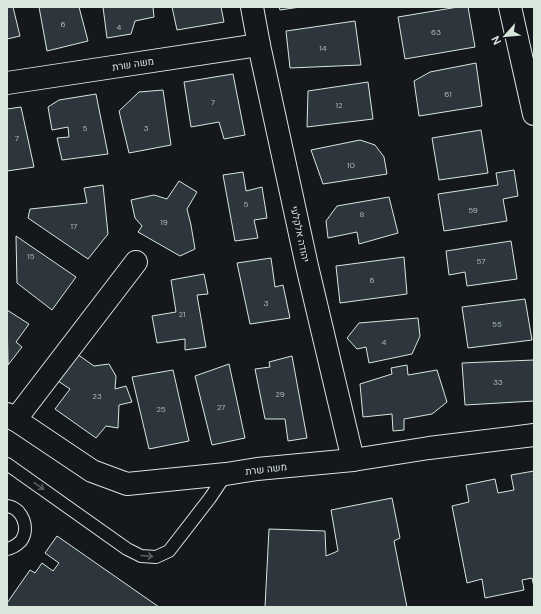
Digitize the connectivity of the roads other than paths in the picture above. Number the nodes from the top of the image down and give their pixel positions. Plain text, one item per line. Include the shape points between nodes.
1 (252, 7) edge
2 (510, 7) edge
3 (259, 45) junction
4 (7, 83) edge
5 (534, 114) edge
6 (136, 262) dead end
7 (10, 421) edge
8 (534, 434) edge
9 (353, 460) junction
10 (7, 464) edge
11 (226, 474) junction
12 (7, 506) edge
13 (7, 549) edge

1 - 3 street, יהודה אלקלעי
2 - 5 street
3 - 4 street, משה שרת
3 - 9 street, יהודה אלקלעי via 307,266
6 - 7 street, משה שרת
7 - 11 street, משה שרת via 92,471 127,484
8 - 9 street, משה שרת
9 - 11 street, משה שרת
10 -> 11 lane via 128,549 141,556 156,557 169,551
12 - 13 lane via 16,509 21,515 25,529 20,542

